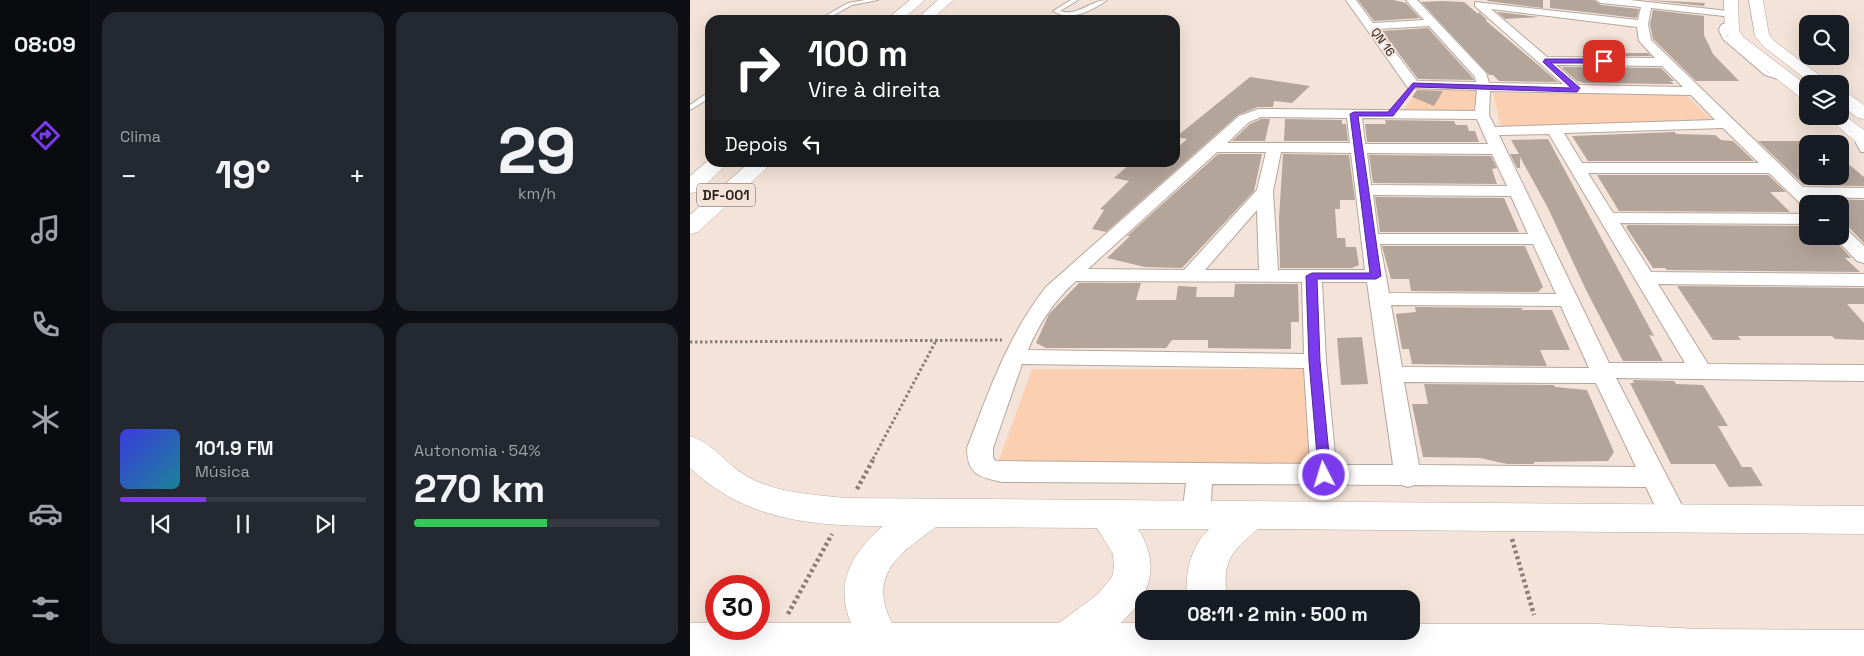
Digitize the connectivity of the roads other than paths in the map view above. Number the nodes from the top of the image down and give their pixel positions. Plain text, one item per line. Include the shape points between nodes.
1 (875, 0) edge
2 (918, 0) edge
3 (946, 0) edge
4 (1075, 0) edge
5 (1104, 0) edge
6 (1352, 0) edge
7 (1411, 0) edge
8 (1601, 0) edge
9 (1756, 0) edge
10 (1478, 3) edge
11 (1647, 5) junction
12 (1732, 12) edge
13 (830, 15) edge
14 (899, 15) edge
15 (929, 15) edge
16 (1433, 23) junction
17 (1642, 24) junction
18 (1372, 26) junction
19 (1545, 61) junction
20 (1664, 62) junction
21 (1811, 75) edge
22 (1484, 88) junction
23 (1799, 88) edge
24 (1577, 90) junction
25 (1694, 91) junction
26 (1407, 92) junction
27 (705, 98) edge
28 (690, 108) edge
29 (1354, 114) junction
30 (1390, 114) junction
31 (1727, 124) junction
32 (1845, 125) edge
33 (1555, 131) junction
34 (1491, 132) junction
35 (1864, 142) edge
36 (1213, 148) junction
37 (1274, 148) junction
38 (1358, 149) junction
39 (713, 167) edge
40 (757, 167) edge
41 (1577, 168) junction
42 (1775, 168) junction
43 (690, 187) edge
44 (1364, 190) junction
45 (1517, 191) junction
46 (1265, 192) junction
47 (1864, 193) edge
48 (1803, 195) edge
49 (1841, 195) edge
50 (1607, 218) junction
51 (1799, 219) edge
52 (690, 227) edge
53 (1370, 239) junction
54 (1540, 239) junction
55 (1849, 242) edge
56 (1864, 257) edge
57 (1073, 275) junction
58 (1190, 275) junction
59 (1269, 276) junction
60 (1312, 276) junction
61 (1376, 276) junction
62 (1645, 278) junction
63 (1864, 280) edge
64 (1380, 299) junction
65 (1568, 300) junction
66 (1017, 348) junction
67 (1314, 361) junction
68 (1701, 371) junction
69 (1602, 373) junction
70 (1864, 373) edge
71 (1391, 374) junction
72 (690, 448) edge
73 (1200, 473) junction
74 (1324, 475) junction
75 (1408, 477) junction
76 (1654, 477) junction
77 (930, 512) junction
78 (1107, 515) junction
79 (1196, 516) junction
80 (1248, 517) junction
81 (1674, 517) junction
82 (1864, 520) edge
83 (1206, 590) edge
84 (1149, 640) edge
85 (1388, 640) edge
86 (690, 642) edge
87 (1064, 643) junction
88 (885, 647) edge
89 (982, 649) edge
90 (1864, 649) edge
91 (1595, 650) edge
92 (1704, 652) edge

1 - 13 lane via 850,4
2 - 14 main road
3 - 15 main road
4 - 5 lane via 1056,11 1074,14
6 - 18 street, QN 16
7 - 16 street
8 - 11 street
9 - 21 main road via 1762,36
10 - 17 street
10 - 19 street
11 - 12 street
11 - 17 street
12 - 23 main road via 1732,31 1738,40
16 - 18 street
16 - 22 street via 1481,76
17 - 20 street via 1645,41
18 - 26 street, QN 16
19 - 20 street
19 - 24 street
20 - 25 street
22 - 24 street
22 - 26 street
22 - 34 street
24 - 25 street
25 - 31 street
26 - 30 street
27 - 28 lane
29 - 30 street
29 - 36 street via 1259,113 1244,119
29 - 38 street
30 - 34 street
31 - 33 street
31 - 42 street
32 - 35 main road
33 - 34 street
33 - 41 street
34 - 38 street
34 - 45 street
36 - 37 street
36 - 57 street
37 - 38 street
37 - 46 street
38 - 44 street
39 - 43 main road, DF-001
40 - 52 main road, DF-001
41 - 42 street
41 - 50 street
42 - 48 street
44 - 45 street
44 - 53 street
45 - 54 street
46 - 58 street
46 - 59 street
47 - 49 street
50 - 51 street
50 - 62 street
53 - 54 street
53 - 61 street
54 - 65 street
55 - 56 street
57 - 58 street
57 - 66 street via 1035,311
58 - 59 street
59 - 60 street
60 - 61 street
60 - 67 street
61 - 64 street
62 - 63 street
62 - 68 street
64 - 65 street
64 - 71 street
65 - 69 street
66 - 67 street
66 - 73 street via 980,448 980,461 988,469 1002,472
67 - 74 street
68 - 69 street
68 - 70 street
69 - 71 street
69 - 76 street
71 - 75 street
72 - 77 main road via 706,464 746,492 791,506 844,512
73 - 74 street
73 - 79 street
74 - 75 street
75 - 76 street
76 - 81 street
77 - 78 main road
77 - 88 main road via 894,538 875,560 863,585 866,614
78 - 79 main road
78 - 87 main road via 1133,554 1132,574 1122,596 1101,618
79 - 80 main road
80 - 81 main road
80 - 83 main road via 1221,538 1208,557
81 - 82 main road
84 - 87 main road
85 - 91 main road via 1542,643
86 - 88 main road
87 - 89 main road
88 - 89 main road
90 - 92 main road
91 - 92 main road

